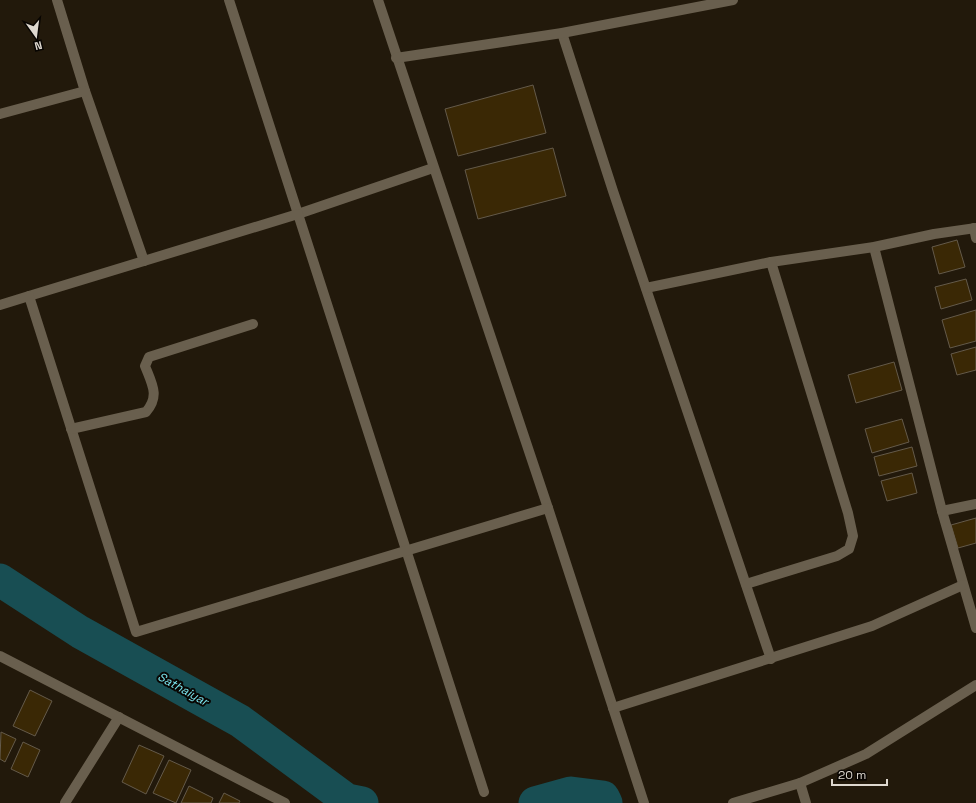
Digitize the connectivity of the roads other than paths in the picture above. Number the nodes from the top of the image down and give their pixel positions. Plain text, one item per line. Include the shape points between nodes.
1 (57, 0) edge
2 (228, 0) edge
3 (378, 0) edge
4 (733, 0) edge
5 (562, 33) junction
6 (396, 58) junction
7 (85, 91) junction
8 (0, 114) edge
9 (433, 168) junction
10 (298, 214) junction
11 (975, 231) edge
12 (874, 246) junction
13 (144, 261) junction
14 (771, 262) junction
15 (646, 288) junction
16 (29, 296) junction
17 (0, 305) edge
18 (253, 324) dead end
19 (71, 429) junction
20 (976, 504) edge
21 (548, 508) junction
22 (942, 511) junction
23 (405, 551) junction
24 (746, 584) junction
25 (963, 585) junction
26 (976, 628) edge
27 (0, 656) edge
28 (771, 658) junction
29 (976, 685) edge
30 (613, 708) junction
31 (119, 717) junction
32 (800, 784) junction
33 (484, 792) dead end
34 (65, 803) edge
35 (285, 803) edge
36 (644, 803) edge
37 (733, 803) edge
38 (806, 803) edge

1 - 7 street
2 - 10 street
3 - 6 street
4 - 5 street
5 - 6 street
5 - 15 street
6 - 9 street
7 - 8 street
7 - 13 street
9 - 10 street
9 - 21 street
10 - 13 street
10 - 23 street
11 - 12 street via 934,234
12 - 14 street
12 - 22 street
13 - 16 street
14 - 15 street
14 - 24 street via 853,536 849,549 837,556
15 - 24 street
16 - 17 street
16 - 19 street
18 - 19 street via 149,357 145,366 155,392 152,405 146,412
19 - 23 street via 136,632
20 - 22 street
21 - 23 street
21 - 30 street
22 - 25 street
23 - 33 street
24 - 28 street
25 - 26 street
25 - 28 street via 872,626
27 - 31 street
28 - 30 street
29 - 32 street via 866,754
30 - 36 street
31 - 34 street
31 - 35 street
32 - 37 street
32 - 38 street

